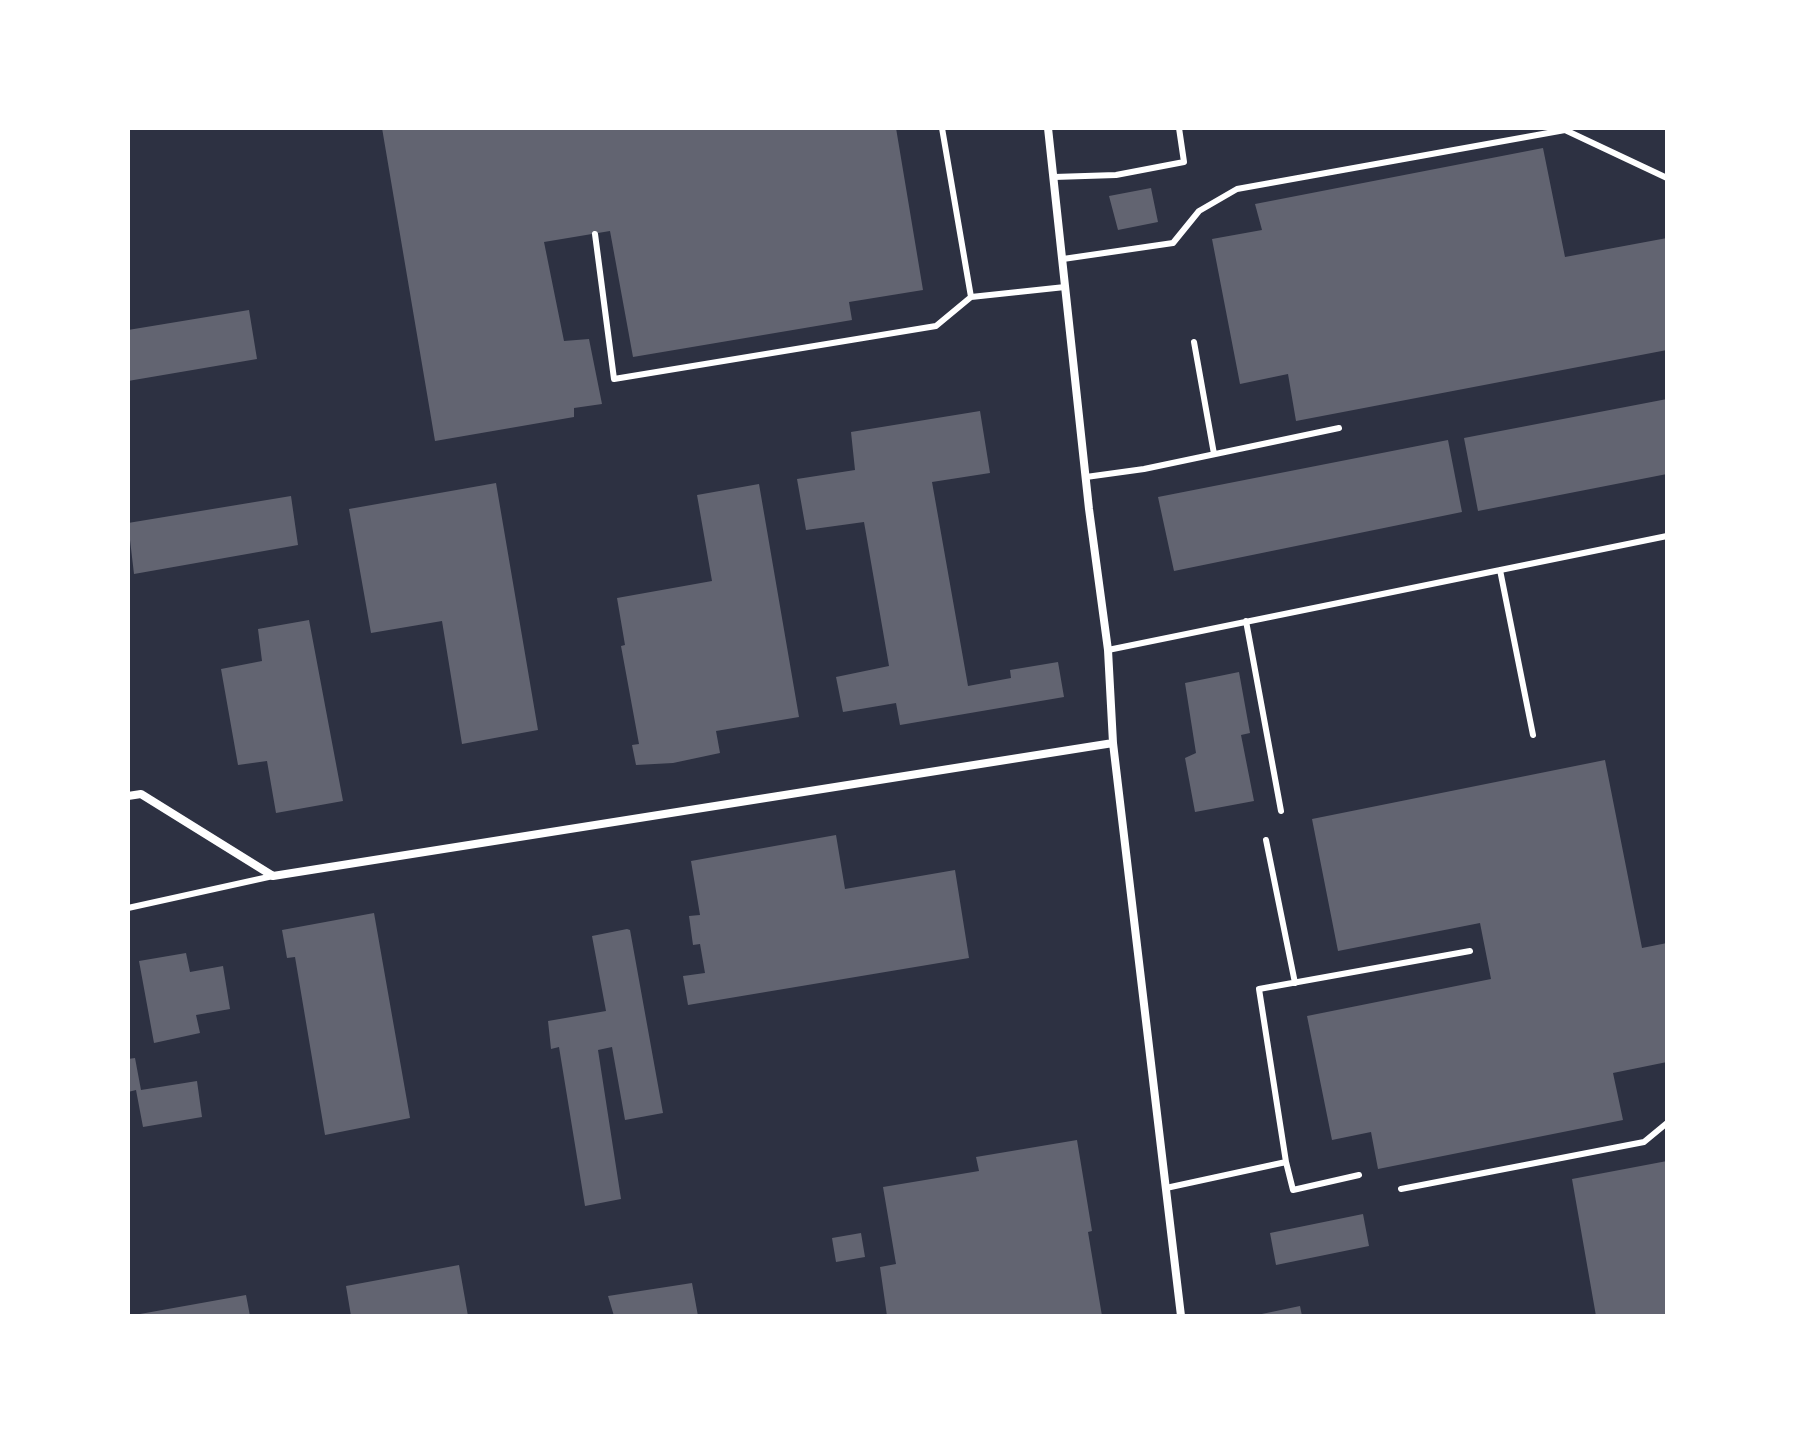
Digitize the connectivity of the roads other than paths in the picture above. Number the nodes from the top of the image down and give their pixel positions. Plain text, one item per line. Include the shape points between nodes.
1 (942, 128) edge
2 (1048, 128) edge
3 (1179, 128) edge
4 (1054, 177) junction
5 (1667, 178) edge
6 (595, 234) dead end
7 (1063, 259) junction
8 (1065, 287) junction
9 (971, 297) junction
10 (1194, 342) dead end
11 (1339, 428) dead end
12 (1214, 454) junction
13 (1086, 477) junction
14 (1667, 536) edge
15 (1500, 570) junction
16 (1246, 621) junction
17 (1108, 650) junction
18 (1533, 735) dead end
19 (1113, 743) junction
20 (128, 796) edge
21 (1281, 811) dead end
22 (1266, 840) dead end
23 (273, 876) junction
24 (128, 908) edge
25 (1470, 951) dead end
26 (1295, 983) junction
27 (1667, 1123) edge
28 (1286, 1162) junction
29 (1359, 1175) dead end
30 (1166, 1188) junction
31 (1401, 1189) dead end
32 (1181, 1316) edge

1 - 9 lane
2 - 4 street
3 - 4 lane via 1184,162 1116,175
4 - 7 street
5 - 7 lane via 1565,130 1237,189 1199,211 1173,243
6 - 9 lane via 614,379 936,326
7 - 8 street
8 - 9 lane
8 - 13 street
10 - 12 lane
11 - 12 lane
12 - 13 lane
13 - 17 street
14 - 15 lane
15 - 16 lane
15 - 18 lane
16 - 17 lane
16 - 21 lane
17 - 19 street
19 - 23 street
19 - 30 street
20 - 23 street via 141,794
22 - 26 lane
23 - 24 lane
25 - 26 lane
26 - 28 lane via 1259,989
27 - 31 lane via 1644,1142
28 - 29 lane via 1293,1190
28 - 30 lane
30 - 32 street

